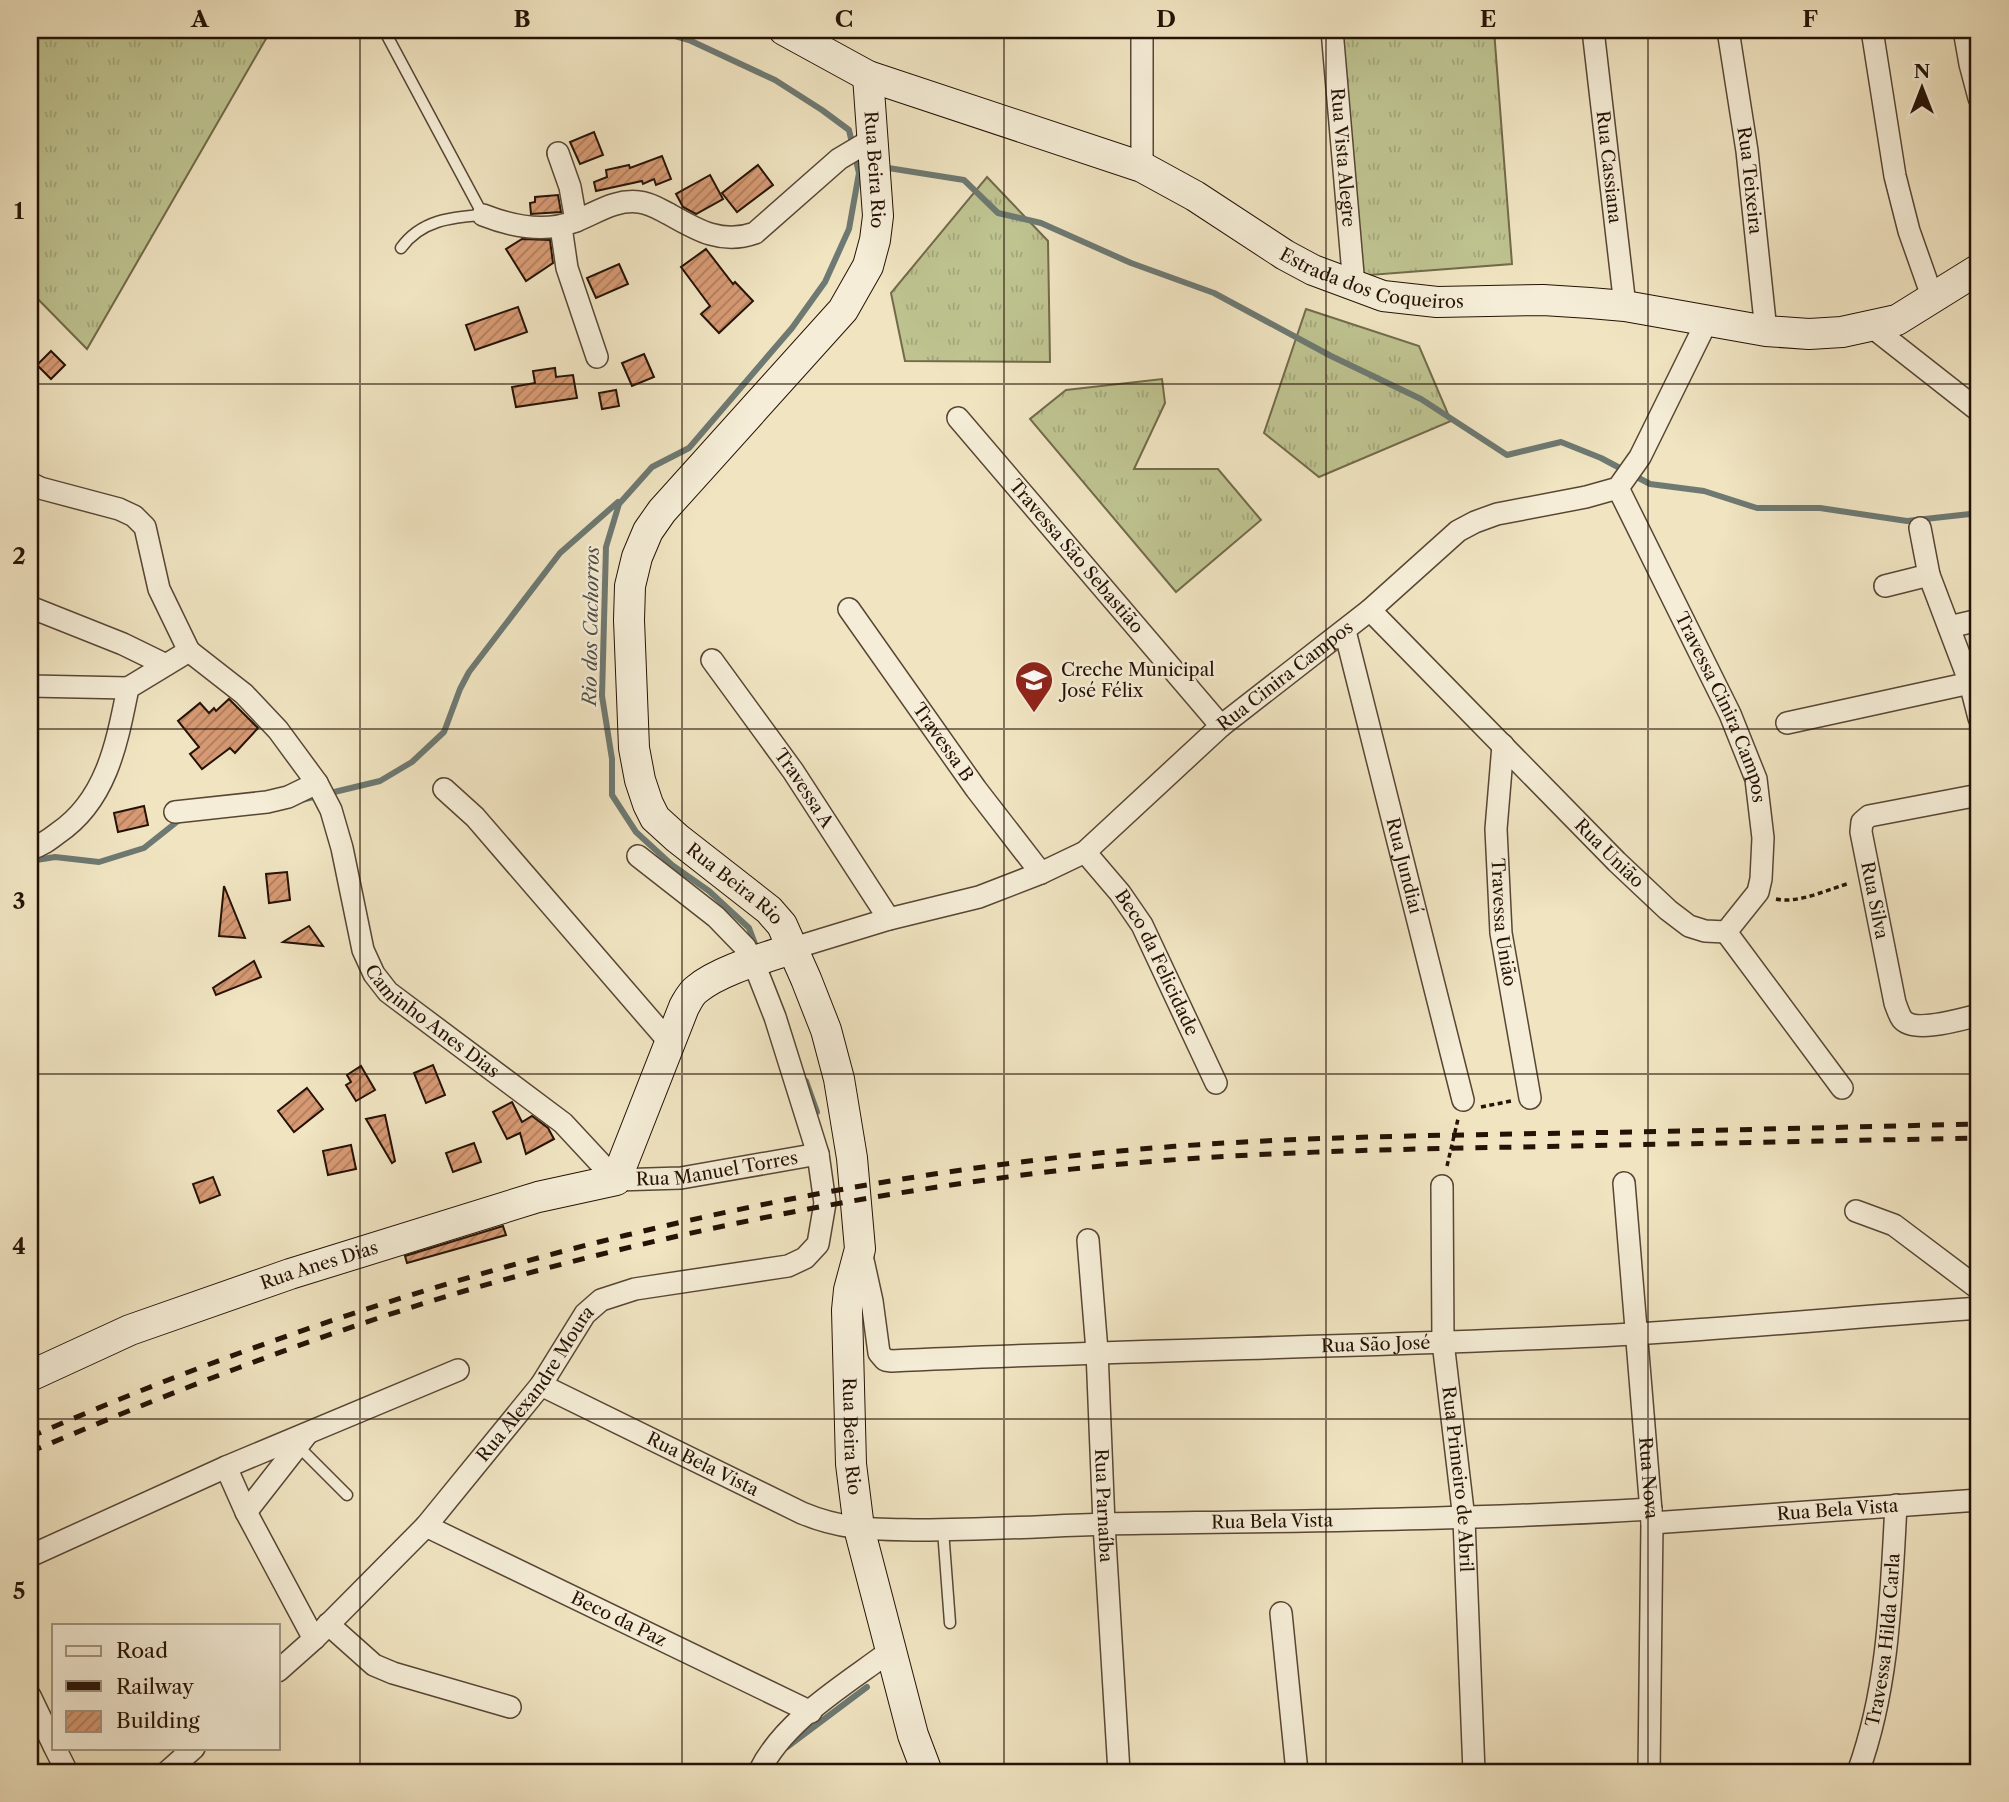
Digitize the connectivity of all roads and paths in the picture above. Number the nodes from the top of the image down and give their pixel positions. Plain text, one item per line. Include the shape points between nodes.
1 (384, 30) edge
2 (785, 30) edge
3 (1142, 30) edge
4 (1332, 30) edge
5 (1593, 30) edge
6 (1728, 30) edge
7 (1872, 30) edge
8 (1964, 30) edge
9 (868, 76) junction
10 (1979, 98) edge
11 (870, 152) junction
12 (558, 153) dead end
13 (1143, 167) junction
14 (483, 215) junction
15 (568, 224) junction
16 (401, 248) dead end
17 (1979, 269) edge
18 (1354, 286) junction
19 (1933, 299) junction
20 (1625, 306) junction
21 (1707, 321) junction
22 (1871, 327) junction
23 (1766, 331) junction
24 (597, 356) dead end
25 (1979, 411) edge
26 (958, 418) dead end
27 (30, 483) edge
28 (1621, 484) junction
29 (1920, 528) dead end
30 (1929, 575) junction
31 (1885, 586) dead end
32 (30, 607) edge
33 (849, 609) dead end
34 (1370, 610) junction
35 (1979, 620) edge
36 (1950, 628) junction
37 (1345, 631) junction
38 (189, 651) junction
39 (712, 660) dead end
40 (164, 664) junction
41 (1970, 683) junction
42 (30, 686) edge
43 (128, 688) junction
44 (1979, 718) edge
45 (1787, 723) dead end
46 (1221, 726) junction
47 (1503, 745) junction
48 (318, 785) junction
49 (444, 789) dead end
50 (1979, 795) edge
51 (175, 812) dead end
52 (30, 849) edge
53 (1085, 852) junction
54 (638, 856) dead end
55 (1041, 873) junction
56 (1870, 877) junction
57 (1758, 892) junction
58 (889, 919) junction
59 (1726, 932) junction
60 (773, 955) junction
61 (1979, 1015) edge
62 (671, 1044) junction
63 (1216, 1083) dead end
64 (1842, 1088) dead end
65 (1530, 1098) joint
66 (1462, 1105) junction
67 (818, 1154) junction
68 (616, 1180) junction
69 (1623, 1184) dead end
70 (1442, 1186) joint
71 (1856, 1211) dead end
72 (1088, 1240) dead end
73 (860, 1249) junction
74 (1979, 1289) edge
75 (1979, 1308) edge
76 (1637, 1334) junction
77 (1443, 1342) junction
78 (1097, 1351) junction
79 (457, 1370) dead end
80 (30, 1376) edge
81 (541, 1385) junction
82 (303, 1440) junction
83 (226, 1467) junction
84 (347, 1495) dead end
85 (1979, 1500) edge
86 (1896, 1505) junction
87 (246, 1512) junction
88 (1651, 1516) junction
89 (1464, 1519) junction
90 (1104, 1524) junction
91 (426, 1526) junction
92 (863, 1529) junction
93 (943, 1530) junction
94 (30, 1556) edge
95 (1281, 1613) dead end
96 (950, 1623) dead end
97 (321, 1632) junction
98 (890, 1651) junction
99 (280, 1669) edge
100 (30, 1696) edge
101 (510, 1707) dead end
102 (811, 1712) junction
103 (52, 1741) edge
104 (56, 1750) edge
105 (192, 1750) edge
106 (67, 1772) edge
107 (167, 1772) edge
108 (759, 1772) edge
109 (927, 1772) edge
110 (1119, 1772) edge
111 (1297, 1772) edge
112 (1474, 1772) edge
113 (1649, 1772) edge
114 (1858, 1772) edge

1 - 14 lane
2 - 9 street, Estrada dos Coqueiros
3 - 13 street
4 - 18 street, Rua Vista Alegre
5 - 20 street, Rua Cassiana
6 - 23 street, Rua Teixeira via 1747,150
7 - 19 street via 1895,176
8 - 10 street
9 - 11 street, Rua Beira Rio
9 - 13 street, Estrada dos Coqueiros
11 - 15 street via 839,159 755,233 742,238 710,235 639,202 612,205
11 - 60 street, Rua Beira Rio via 878,215 875,240 867,266 843,310 662,511 648,531 630,586 634,748 648,804 655,818 677,838 782,925
12 - 15 street via 570,187
13 - 18 street, Estrada dos Coqueiros via 1285,255
14 - 15 street via 525,227
14 - 16 lane via 439,220 423,227
15 - 24 street via 567,268
17 - 19 street, Estrada dos Coqueiros
18 - 20 street, Estrada dos Coqueiros via 1410,300 1543,300
19 - 22 street, Estrada dos Coqueiros via 1897,320
20 - 21 street, Estrada dos Coqueiros
21 - 23 street, Estrada dos Coqueiros
21 - 28 street via 1640,457
22 - 23 street, Estrada dos Coqueiros via 1809,334
22 - 25 street
26 - 46 street, Travessa São Sebastião
27 - 38 street via 119,509 145,527 159,589
28 - 34 street, Rua Cinira Campos via 1586,497 1475,522 1442,543
28 - 57 street, Travessa Cinira Campos via 1730,713 1756,779 1763,838
29 - 30 street
30 - 31 street
30 - 36 street
32 - 40 street
33 - 55 street, Travessa B
34 - 37 street, Rua Cinira Campos
34 - 47 street, Rua União
35 - 36 street
36 - 41 street
37 - 46 street, Rua Cinira Campos
37 - 66 street, Rua Jundiaí
38 - 40 street
38 - 48 street via 244,694 278,730
39 - 58 street, Travessa A via 793,771
40 - 43 street
41 - 44 street
41 - 45 street
42 - 43 street
43 - 52 street via 121,724 96,795 66,827
46 - 53 street, Rua Cinira Campos
47 - 59 street, Rua União via 1668,910 1689,926
47 - 65 street, Travessa União via 1496,830 1501,933
48 - 51 street via 267,802
48 - 68 street, Caminho Anes Dias via 331,810 363,950 374,974 388,992 563,1123
49 - 62 street via 475,817
50 - 56 street, Rua Silva via 1869,816 1862,822 1861,832
53 - 55 street, Rua Cinira Campos
53 - 63 street, Beco da Felicidade via 1142,925
54 - 60 street, Rua Alexandre Moura via 716,916 745,947
55 - 58 street, Rua Cinira Campos via 979,897
56 - 57 path via 1781,900
56 - 61 street, Rua Silva via 1901,1018 1922,1026
57 - 59 street
58 - 60 street, Rua Cinira Campos
59 - 64 street
60 - 62 street via 694,991
60 - 67 street, Rua Alexandre Moura via 775,1017
60 - 73 street, Rua Beira Rio via 826,1030 852,1158
62 - 68 street
65 - 66 path
66 - 70 path
67 - 68 street, Rua Manuel Torres via 681,1178
67 - 81 street, Rua Alexandre Moura via 824,1219 818,1244 805,1258 788,1266 635,1289 601,1300 585,1314
68 - 80 street, Rua Anes Dias via 538,1197 290,1274 130,1330
69 - 76 street, Rua Nova
70 - 77 street, Rua Primeiro de Abril
71 - 74 street via 1894,1225
72 - 78 street, Rua Parnaíba
73 - 78 street, Rua São José via 879,1353 885,1360
73 - 92 street, Rua Beira Rio via 847,1310 851,1464
75 - 76 street, Rua São José
76 - 77 street, Rua São José
76 - 88 street, Rua Nova
77 - 78 street, Rua São José
77 - 89 street, Rua Primeiro de Abril
78 - 90 street, Rua Parnaíba
79 - 82 street
81 - 91 street, Rua Alexandre Moura
81 - 92 street, Rua Bela Vista via 802,1513 828,1524
82 - 83 street
82 - 84 lane
82 - 87 street
83 - 87 street
83 - 94 street
85 - 86 street, Rua Bela Vista
86 - 88 street, Rua Bela Vista
86 - 114 street, Travessa Hilda Carla via 1887,1642 1871,1732
87 - 97 street
88 - 89 street, Rua Bela Vista
88 - 113 street, Rua Nova
89 - 90 street, Rua Bela Vista
89 - 112 street, Rua Primeiro de Abril
90 - 93 street, Rua Bela Vista
90 - 110 street, Rua Parnaíba
91 - 97 street, Rua Alexandre Moura
91 - 102 street, Beco da Paz
92 - 93 street, Rua Bela Vista
92 - 98 street, Rua Beira Rio
93 - 96 lane
95 - 111 street
97 - 99 street, Rua Alexandre Moura
97 - 101 street via 393,1674
98 - 102 street
98 - 109 street, Rua Beira Rio
100 - 103 street
102 - 108 street via 784,1734
104 - 106 street
105 - 107 street

